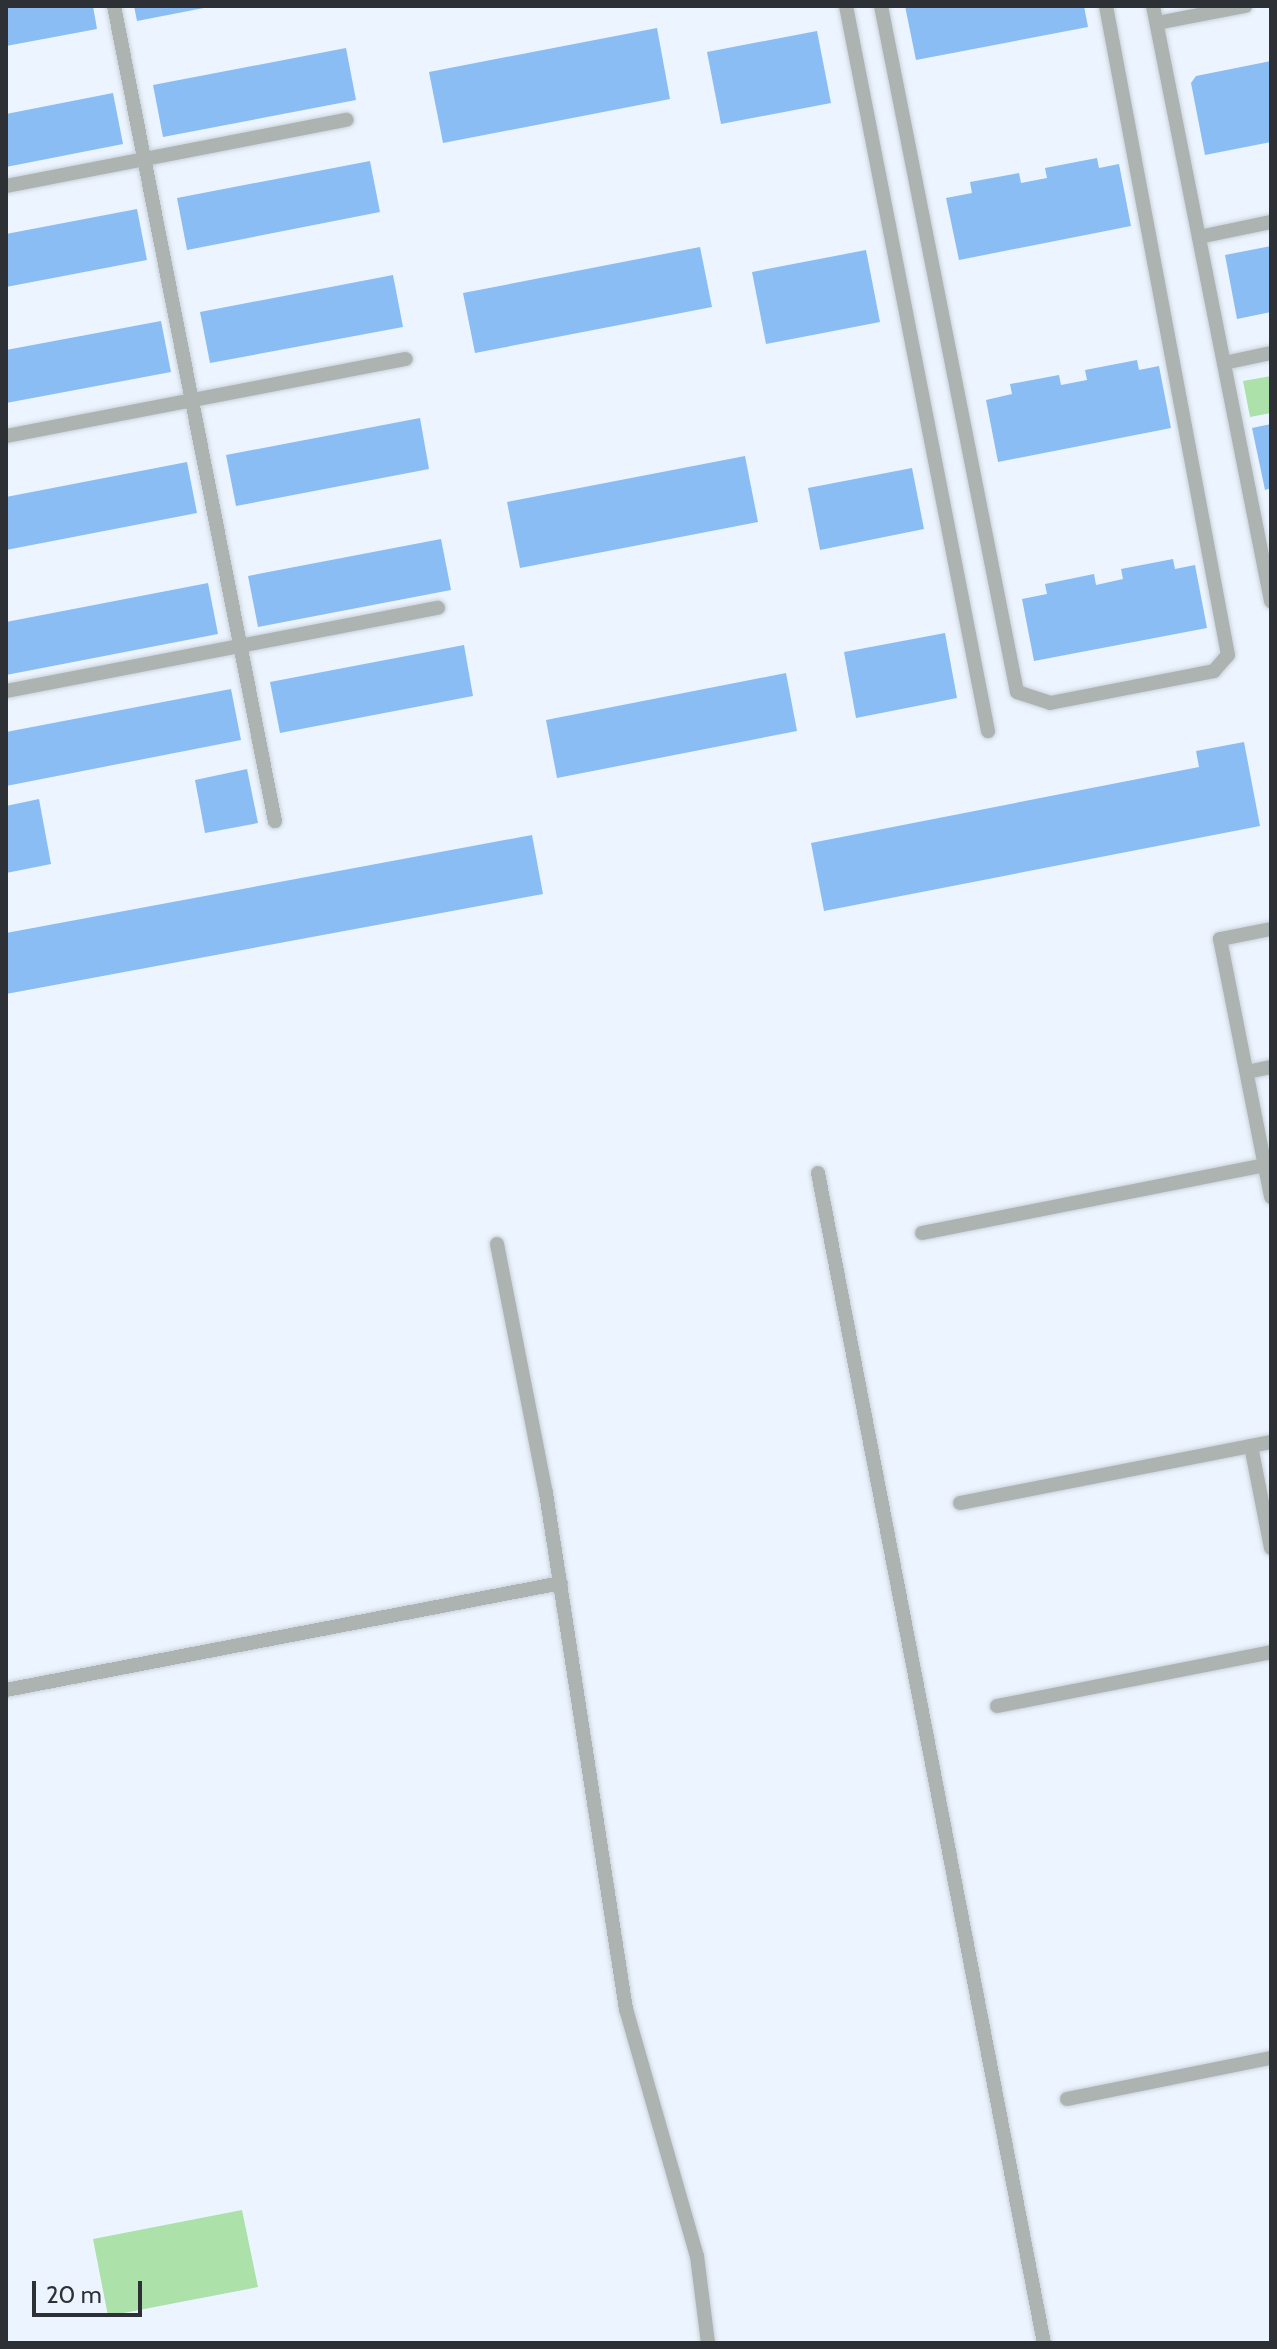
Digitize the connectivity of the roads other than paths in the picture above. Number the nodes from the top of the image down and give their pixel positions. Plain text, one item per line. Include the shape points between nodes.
1 (114, 6) edge
2 (846, 6) edge
3 (881, 6) edge
4 (1106, 6) edge
5 (1153, 6) edge
6 (1245, 6) edge
7 (1157, 23) junction
8 (347, 120) dead end
9 (145, 159) junction
10 (6, 186) edge
11 (1271, 222) edge
12 (1199, 237) junction
13 (1271, 353) edge
14 (406, 359) dead end
15 (1224, 363) junction
16 (192, 400) junction
17 (6, 436) edge
18 (1271, 601) edge
19 (438, 608) dead end
20 (241, 646) junction
21 (6, 691) edge
22 (988, 731) dead end
23 (275, 821) dead end
24 (1271, 929) edge
25 (1271, 1067) edge
26 (1247, 1072) junction
27 (1265, 1165) junction
28 (818, 1173) dead end
29 (1271, 1197) edge
30 (922, 1233) dead end
31 (497, 1244) dead end
32 (1271, 1442) edge
33 (1251, 1446) junction
34 (960, 1503) dead end
35 (1271, 1548) edge
36 (561, 1583) junction
37 (1271, 1652) edge
38 (6, 1690) edge
39 (997, 1706) dead end
40 (1271, 2058) edge
41 (1067, 2099) dead end
42 (708, 2343) edge
43 (1044, 2343) edge

1 - 9 lane
2 - 22 lane
3 - 4 lane via 1017,692 1050,703 1214,671 1228,655
5 - 7 lane
6 - 7 lane
7 - 12 lane
8 - 9 lane
9 - 10 lane
9 - 16 lane
11 - 12 lane
12 - 15 lane
13 - 15 lane
14 - 16 lane
15 - 18 lane
16 - 17 lane
16 - 20 lane
19 - 20 lane
20 - 21 lane
20 - 23 lane
24 - 26 lane via 1220,939
25 - 26 lane
26 - 27 lane
27 - 29 lane
27 - 30 lane
28 - 43 lane
31 - 36 lane
32 - 33 lane
33 - 34 lane
33 - 35 lane
36 - 38 lane
36 - 42 lane via 626,2009 697,2256
37 - 39 lane
40 - 41 lane

